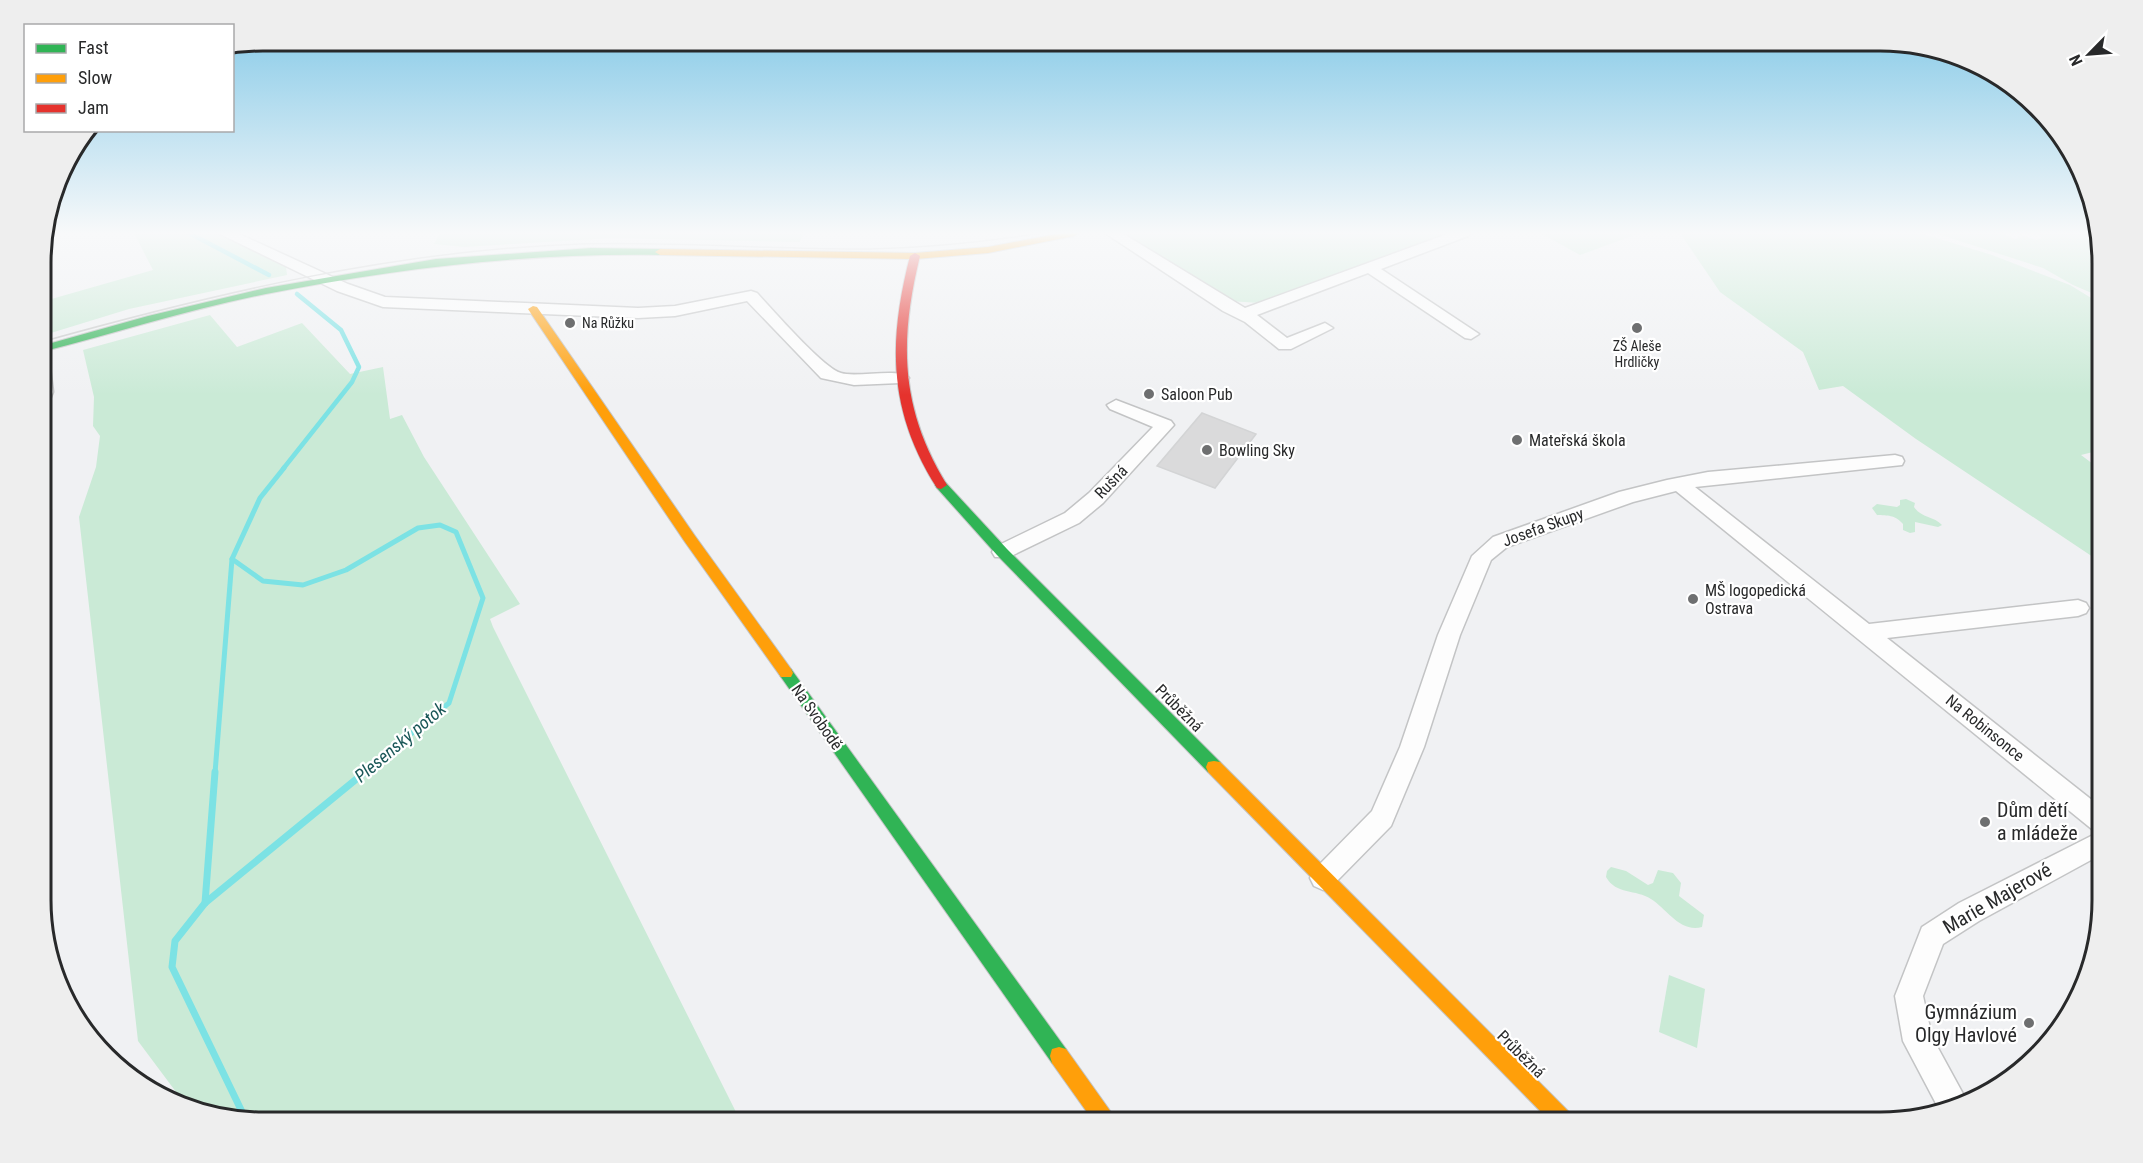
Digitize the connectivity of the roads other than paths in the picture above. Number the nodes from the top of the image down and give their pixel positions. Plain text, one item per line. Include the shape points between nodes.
1 (288, 287) edge
2 (344, 287) edge
3 (909, 287) edge
4 (1197, 287) edge
5 (1317, 287) edge
6 (1399, 287) edge
7 (533, 309) junction
8 (1247, 313) junction
9 (1325, 328) dead end
10 (1471, 334) dead end
11 (51, 347) edge
12 (900, 378) junction
13 (1116, 405) dead end
14 (1895, 461) dead end
15 (1681, 485) junction
16 (1002, 552) junction
17 (2078, 609) dead end
18 (1868, 632) junction
19 (2092, 814) edge
20 (2092, 847) edge
21 (1323, 878) junction
22 (1950, 1100) edge
23 (1099, 1112) edge
24 (1555, 1112) edge

1 - 11 street via 213,303
2 - 7 street via 382,302
3 - 12 street, Průběžná
4 - 8 street via 1229,308
5 - 8 street
6 - 10 street
7 - 12 street via 638,313 694,308 751,296 827,374 854,381
7 - 23 street, Na Svobodě via 690,539
8 - 9 street via 1285,345
12 - 16 street, Průběžná via 910,430 922,455 939,484
13 - 16 street, Rušná via 1165,425 1072,518
14 - 15 street, Josefa Skupy via 1708,478
15 - 18 street, Na Robinsonce
15 - 21 street, Josefa Skupy via 1626,497 1500,542 1482,555 1382,818
16 - 21 street, Průběžná
17 - 18 street
18 - 19 street, Na Robinsonce
20 - 22 street, Marie Majerové via 1969,912 1932,936 1909,996 1918,1041
21 - 24 street, Průběžná

